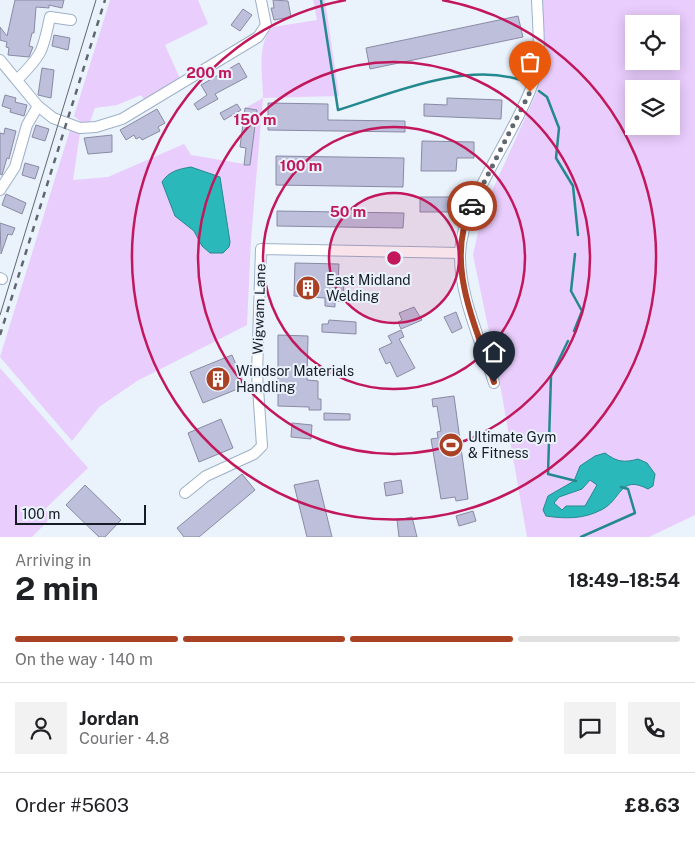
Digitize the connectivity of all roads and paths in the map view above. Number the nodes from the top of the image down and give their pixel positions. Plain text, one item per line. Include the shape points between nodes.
1 (261, 0) edge
2 (537, 0) edge
3 (71, 20) dead end
4 (0, 60) edge
5 (17, 80) junction
6 (38, 106) junction
7 (0, 190) edge
8 (460, 253) junction
9 (494, 382) dead end
10 (185, 493) dead end

1 - 6 street via 266,25 258,38 122,119 96,127 72,126 53,118
2 - 8 street via 534,81 469,213
3 - 5 street via 50,17 38,59
4 - 5 street
5 - 6 street
6 - 7 street via 27,125 15,168
8 - 9 street via 465,290
8 - 10 street, Wigwam Lane via 261,249 257,374 262,446 254,454 211,473

